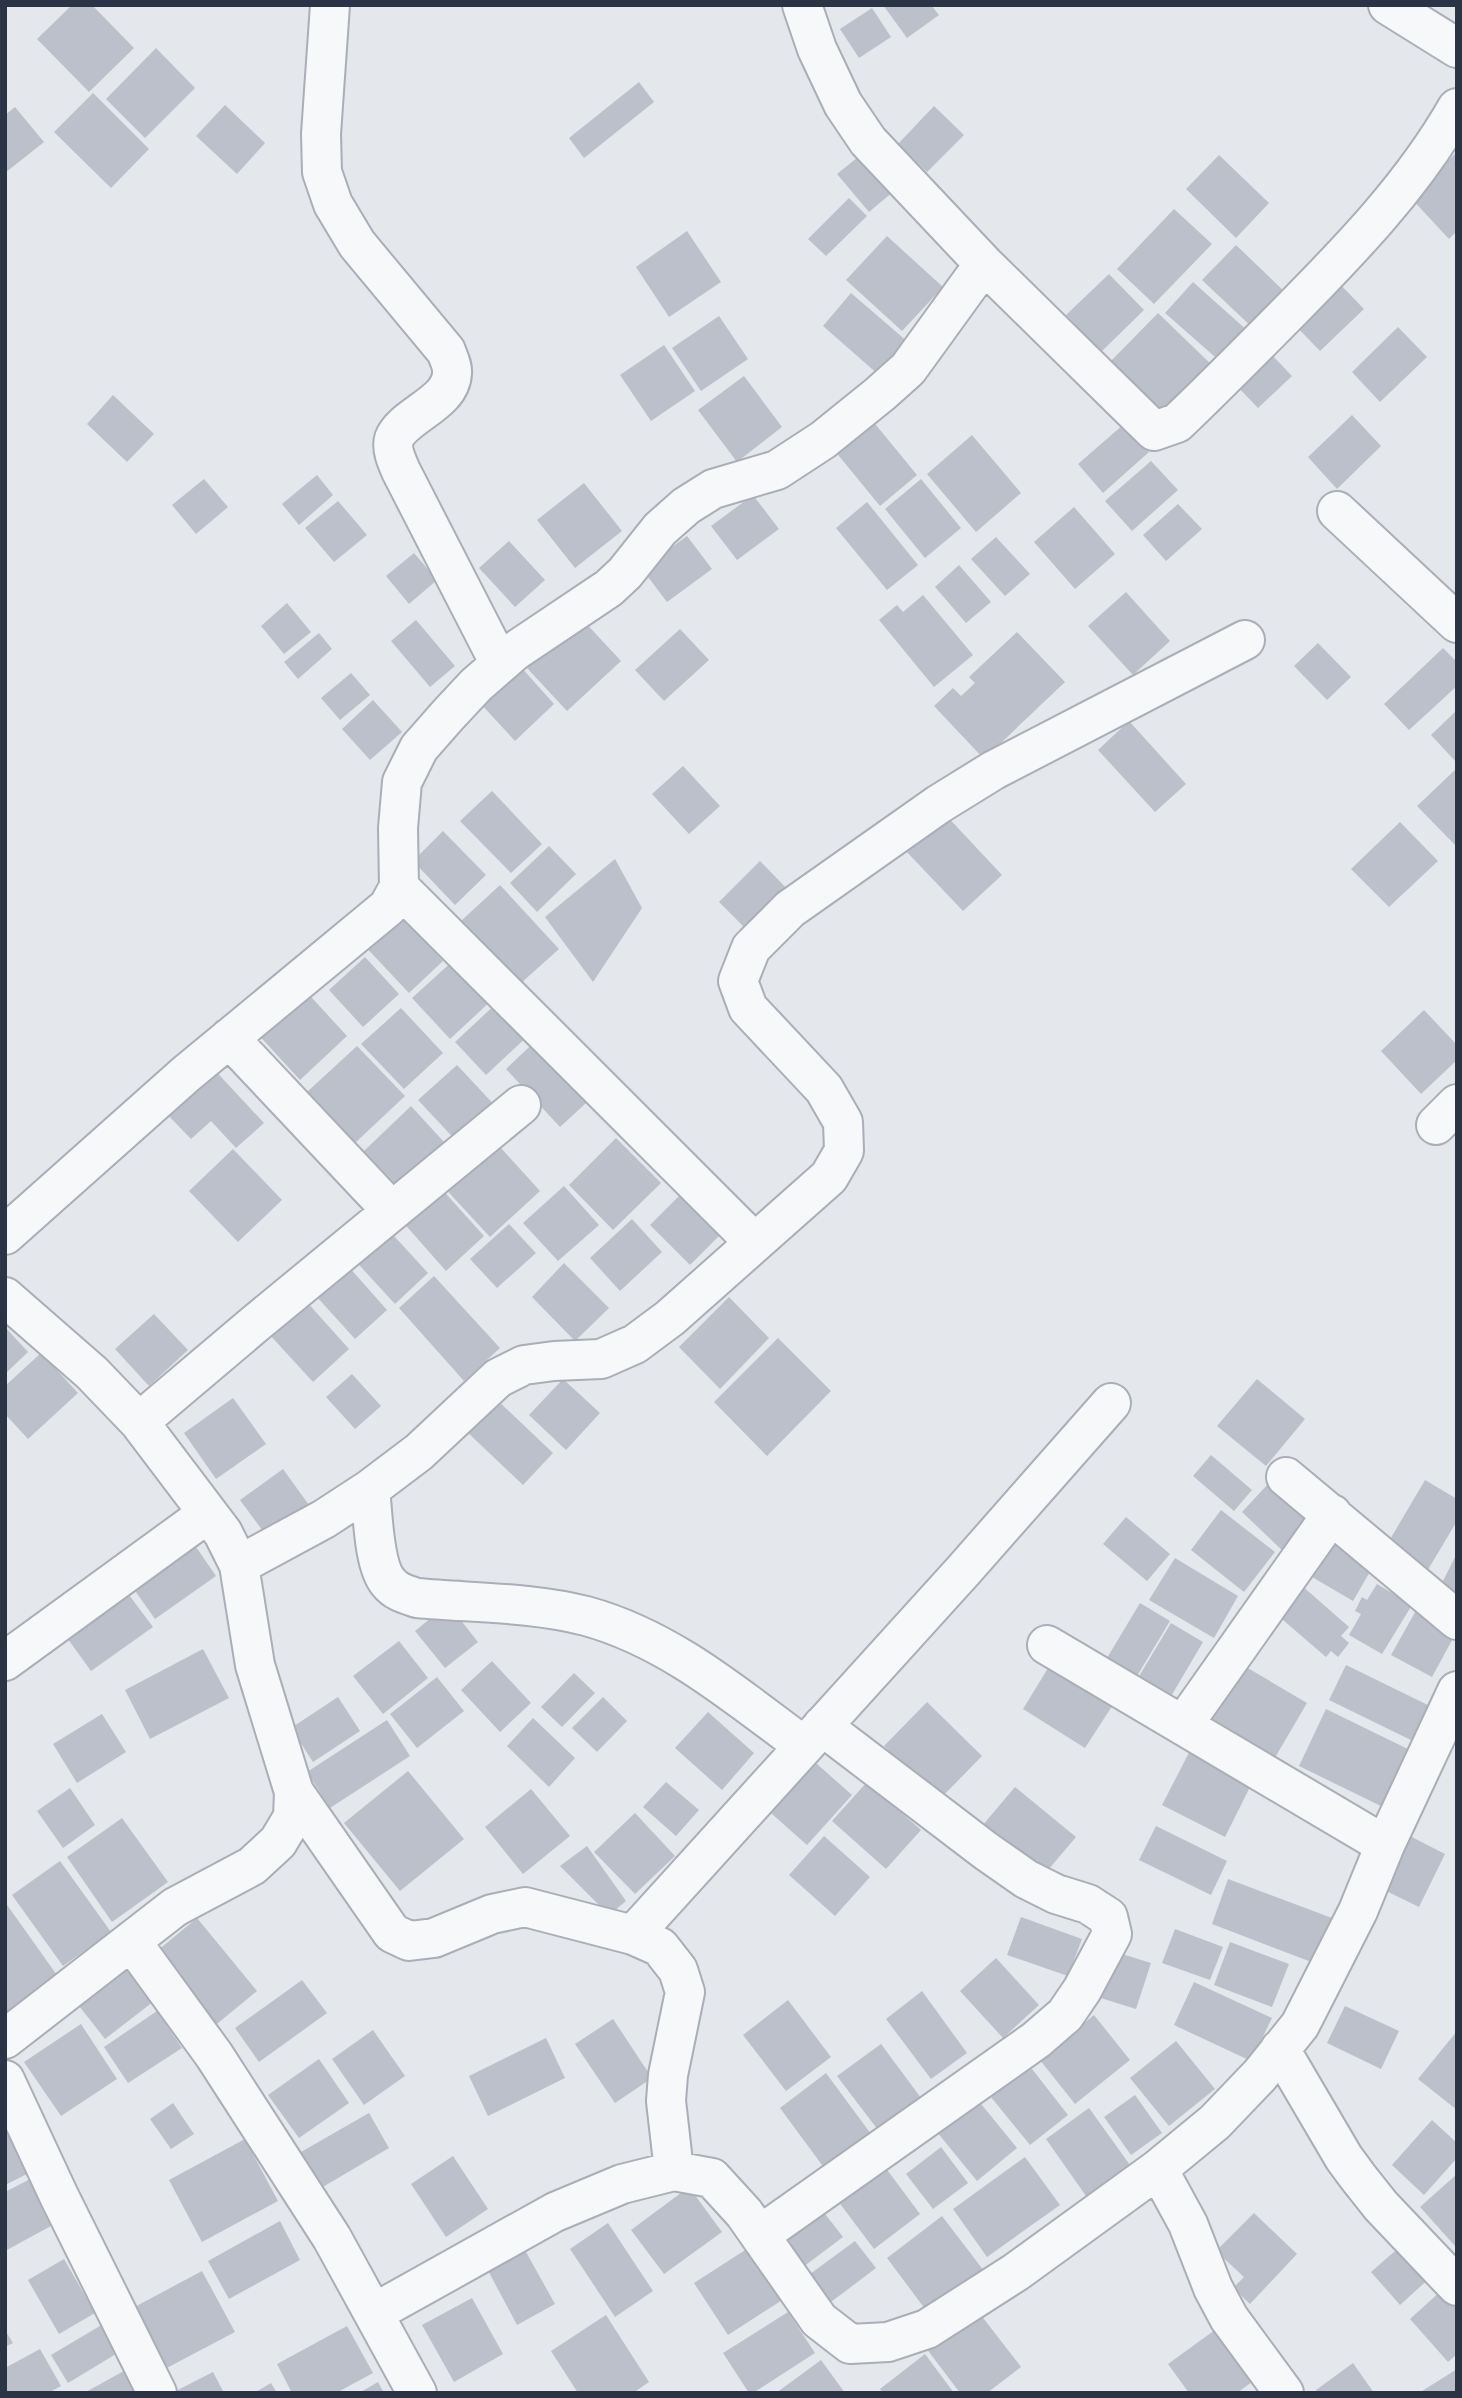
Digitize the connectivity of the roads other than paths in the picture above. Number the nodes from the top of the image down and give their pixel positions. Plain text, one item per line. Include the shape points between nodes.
1 (330, 5) edge
2 (802, 5) edge
3 (1388, 5) edge
4 (1457, 48) edge
5 (1457, 108) edge
6 (985, 264) junction
7 (1337, 511) dead end
8 (1457, 624) edge
9 (1245, 640) dead end
10 (500, 664) junction
11 (399, 887) junction
12 (229, 1038) junction
13 (521, 1105) dead end
14 (392, 1211) junction
15 (5, 1235) edge
16 (754, 1242) junction
17 (5, 1297) edge
18 (1111, 1404) dead end
19 (139, 1422) junction
20 (1286, 1476) dead end
21 (370, 1489) junction
22 (207, 1514) junction
23 (1332, 1514) junction
24 (239, 1565) junction
25 (1457, 1620) edge
26 (1047, 1645) dead end
27 (5, 1661) edge
28 (1457, 1691) edge
29 (1183, 1725) junction
30 (813, 1736) junction
31 (294, 1793) junction
32 (1385, 1845) junction
33 (633, 1935) junction
34 (131, 1941) junction
35 (5, 2039) edge
36 (1280, 2049) junction
37 (5, 2080) edge
38 (1158, 2169) junction
39 (674, 2171) junction
40 (760, 2235) junction
41 (1456, 2283) edge
42 (374, 2313) junction
43 (157, 2393) edge
44 (417, 2393) edge
45 (1284, 2393) edge

1 - 10 street via 322,172 333,204 357,244 446,351 452,373 434,404 409,421 394,439 394,455
2 - 6 street via 843,104 868,141
3 - 4 street
5 - 6 street via 1401,191 1354,246 1177,423 1154,431
6 - 10 street via 908,369 880,394 777,470 713,489 686,506 609,587
7 - 8 street
9 - 16 street via 972,783 790,909 751,948 738,981 748,1008 824,1089 843,1122 844,1142 844,1151 829,1177
10 - 11 street via 419,748 402,782
11 - 12 street via 378,916
11 - 16 street
12 - 14 street
12 - 15 street
13 - 14 street
14 - 19 street
16 - 21 street via 670,1318 635,1343 601,1359 524,1365 498,1378 419,1452
17 - 19 street via 92,1373
18 - 30 street
19 - 22 street
20 - 23 street
21 - 24 street
21 - 30 street via 379,1565 399,1592 417,1598 546,1609 619,1628 656,1643
22 - 24 street
22 - 27 street
23 - 25 street
23 - 29 street
24 - 31 street via 255,1665
26 - 29 street
28 - 32 street
29 - 32 street
30 - 33 street
30 - 40 street via 1026,1879 1108,1917 1112,1934 1065,2015 1036,2040
31 - 33 street via 392,1933 409,1941 434,1938 492,1914 525,1908
31 - 34 street via 293,1817 278,1842 252,1866 176,1908
32 - 36 street via 1359,1911 1300,2025
33 - 39 street via 660,1947 678,1970 685,1992 666,2101
34 - 35 street
34 - 42 street via 267,2136
36 - 38 street via 1215,2122
36 - 41 street via 1358,2178
37 - 43 street
38 - 40 street via 939,2322 888,2342 850,2344 819,2320
38 - 45 street via 1229,2318
39 - 40 street via 712,2178
39 - 42 street via 622,2184 555,2211
42 - 44 street

